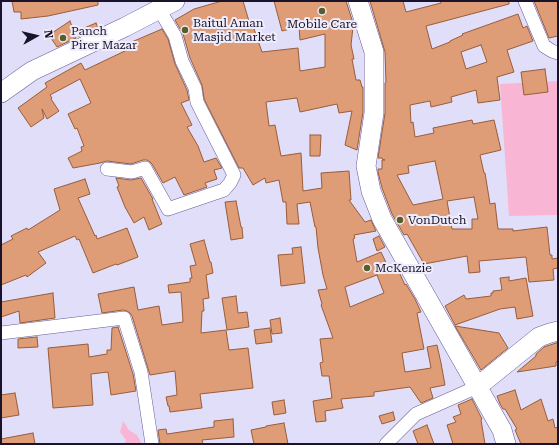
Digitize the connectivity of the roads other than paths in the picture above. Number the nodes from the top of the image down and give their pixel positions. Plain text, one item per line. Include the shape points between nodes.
1 (358, 1) edge
2 (525, 1) edge
3 (167, 5) edge
4 (558, 53) edge
5 (1, 93) edge
6 (107, 169) dead end
7 (558, 331) edge
8 (1, 333) edge
9 (477, 387) junction
10 (152, 444) edge
11 (386, 444) edge
12 (506, 444) edge

1 - 9 main road via 374,52 374,113 366,166 371,191 382,219
2 - 4 street via 544,46
3 - 5 main road via 32,72
3 - 6 street via 182,61 195,88 198,102 234,175 224,190 168,209 145,168 132,172
7 - 9 main road via 539,338
8 - 10 street via 124,318 141,372
9 - 11 street via 416,414
9 - 12 main road via 502,430

